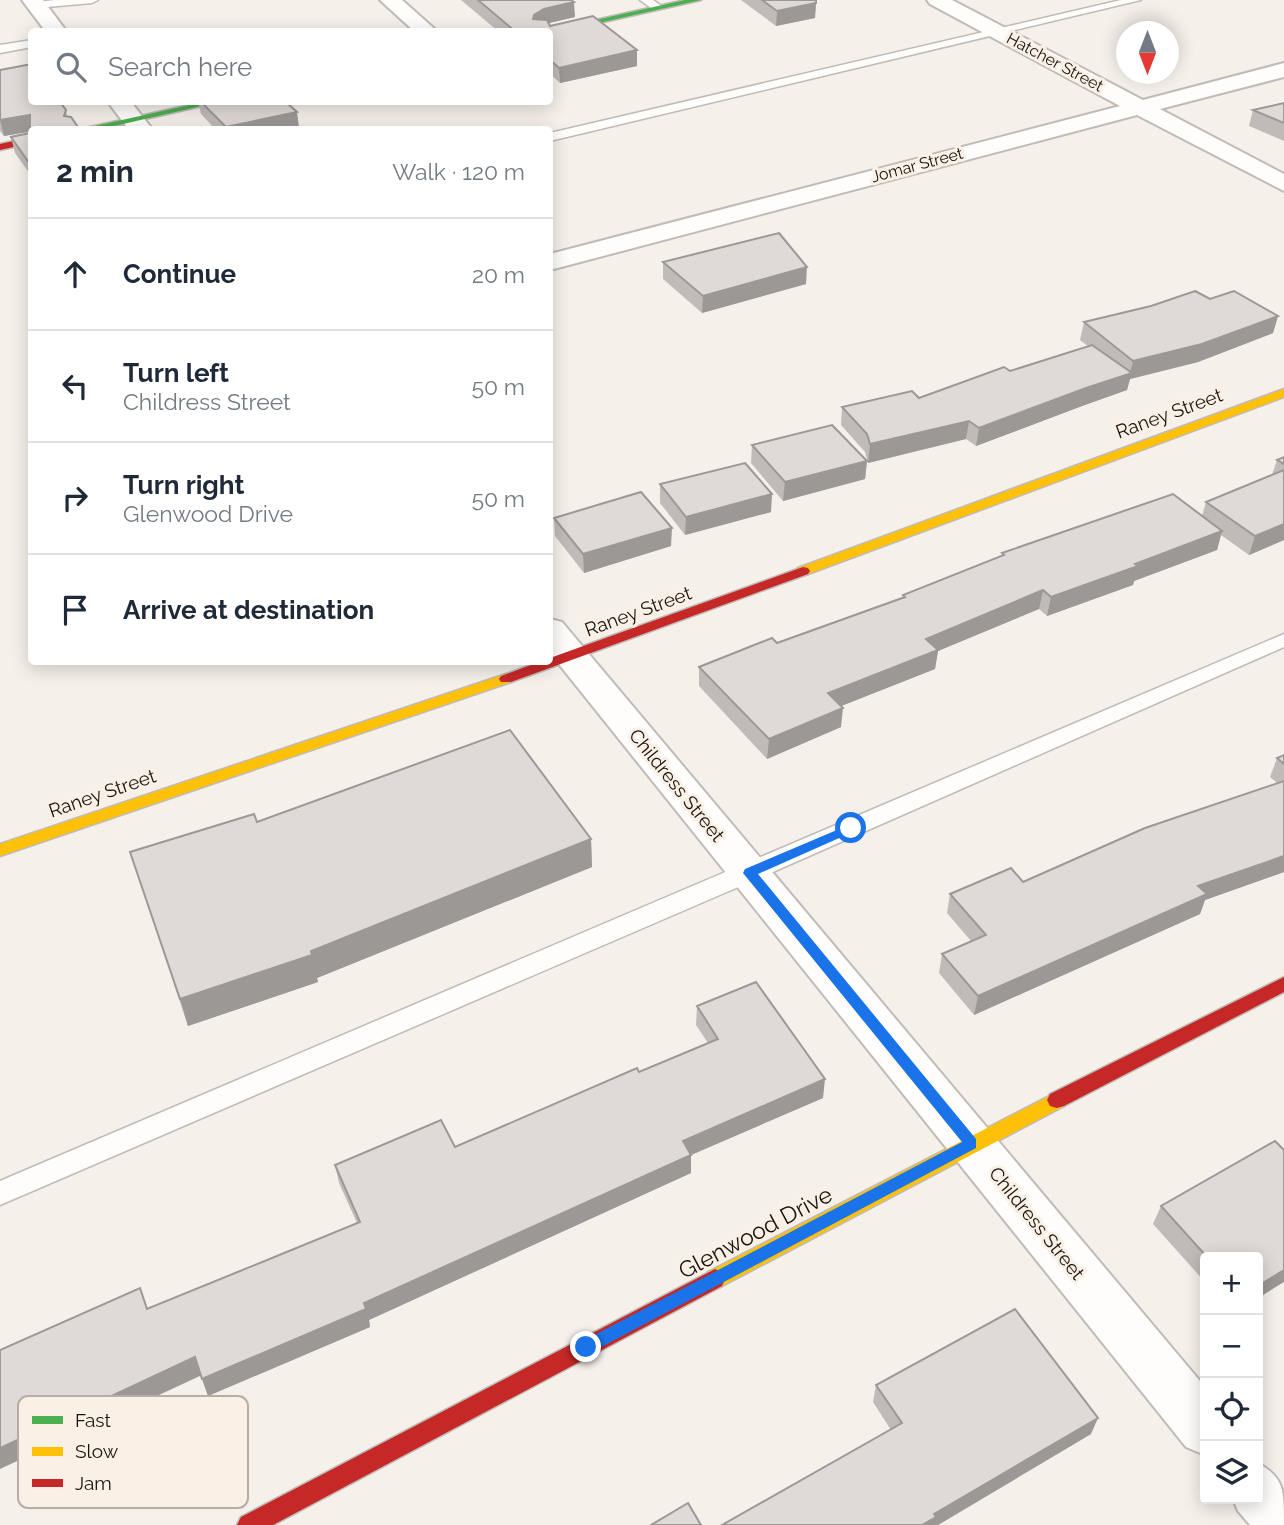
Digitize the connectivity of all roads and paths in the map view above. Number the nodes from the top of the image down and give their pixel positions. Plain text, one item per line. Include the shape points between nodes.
1 (92, 0) edge
2 (390, 0) edge
3 (697, 0) edge
4 (937, 0) edge
5 (1135, 0) edge
6 (34, 2) edge
7 (652, 4) edge
8 (54, 28) edge
9 (423, 28) edge
10 (553, 30) edge
11 (998, 32) junction
12 (28, 44) edge
13 (0, 49) edge
14 (1284, 69) edge
15 (196, 105) edge
16 (1138, 106) junction
17 (131, 116) edge
18 (95, 126) edge
19 (553, 136) edge
20 (28, 141) edge
21 (0, 147) edge
22 (1284, 184) edge
23 (553, 261) edge
24 (1284, 393) edge
25 (1284, 640) edge
26 (561, 643) edge
27 (501, 665) edge
28 (0, 850) edge
29 (750, 873) junction
30 (1284, 984) edge
31 (971, 1144) junction
32 (0, 1193) edge
33 (1200, 1422) edge
34 (1263, 1497) edge
35 (1284, 1523) edge
36 (249, 1525) edge

1 - 6 lane
2 - 9 street
3 - 7 street
4 - 11 street, Hatcher Street
5 - 11 lane
6 - 8 street
7 - 10 street
11 - 16 street, Hatcher Street
11 - 19 lane
12 - 13 lane
14 - 16 street, Jomar Street
15 - 17 street
16 - 22 street, Hatcher Street
16 - 23 street, Jomar Street
17 - 18 street
20 - 21 street
24 - 26 street, Raney Street
25 - 29 lane
26 - 29 street, Childress Street
27 - 28 street, Raney Street
29 - 31 street, Childress Street
29 - 32 lane
30 - 31 street, Glenwood Drive
31 - 33 street, Childress Street
31 - 36 street, Glenwood Drive
34 - 35 street

